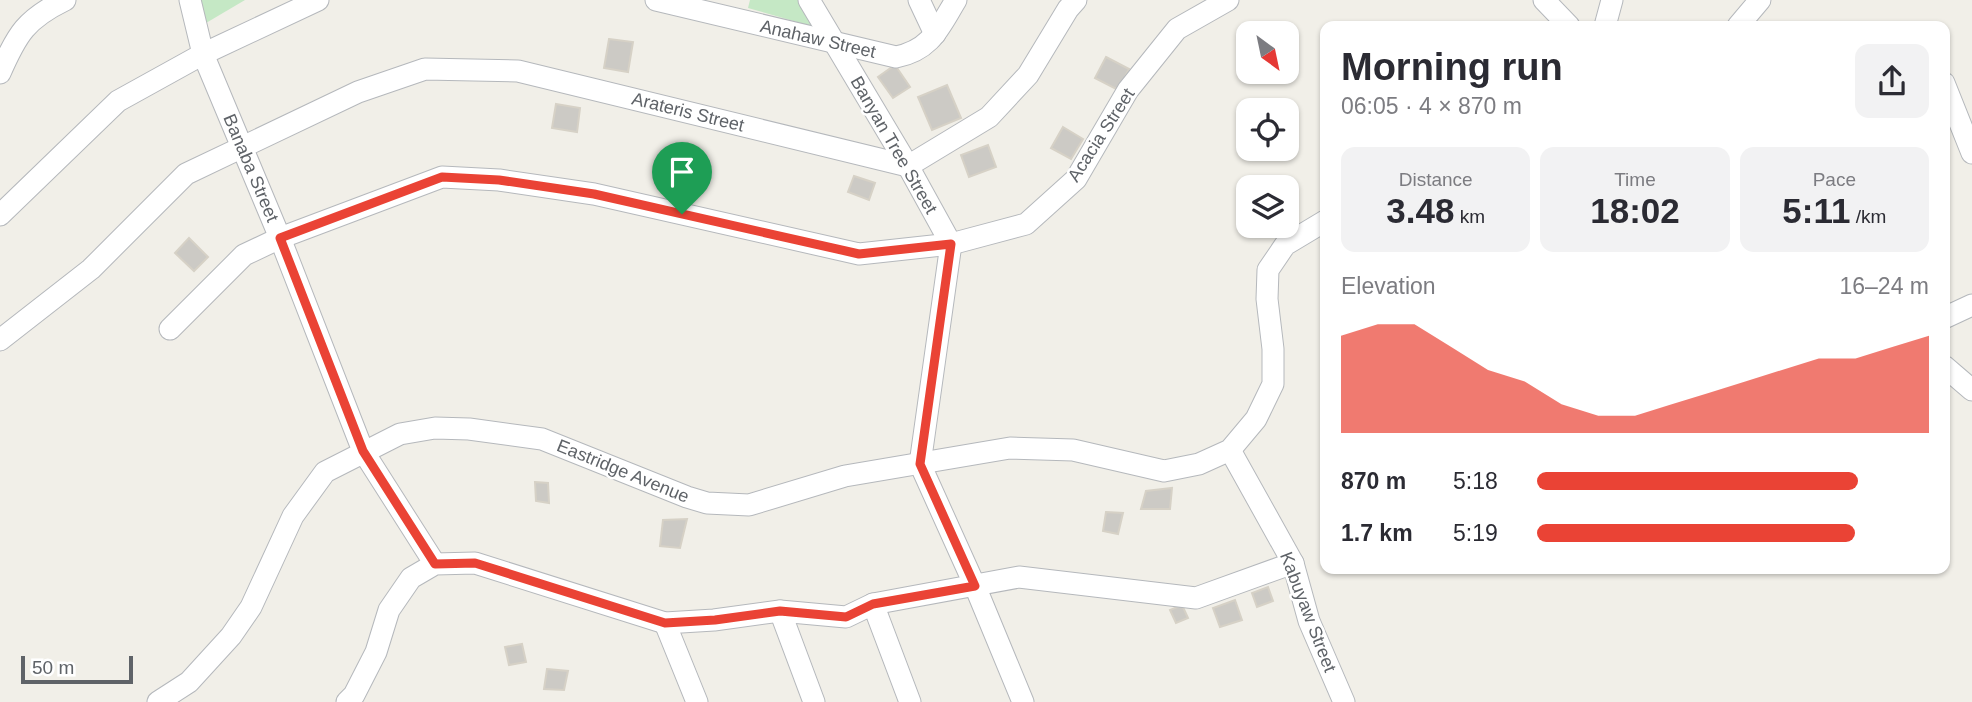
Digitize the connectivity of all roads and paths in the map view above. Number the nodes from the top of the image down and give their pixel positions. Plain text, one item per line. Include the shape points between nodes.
1 (65, 0) edge
2 (190, 0) edge
3 (317, 0) edge
4 (656, 0) edge
5 (810, 0) edge
6 (919, 0) edge
7 (956, 0) edge
8 (1076, 0) edge
9 (1228, 0) edge
10 (1544, 0) edge
11 (1612, 0) edge
12 (1760, 0) edge
13 (1564, 21) edge
14 (1606, 21) edge
15 (1742, 21) edge
16 (935, 34) junction
17 (835, 44) junction
18 (203, 54) junction
19 (0, 73) edge
20 (1950, 98) edge
21 (242, 146) junction
22 (1972, 153) edge
23 (908, 166) junction
24 (0, 215) edge
25 (1320, 223) edge
26 (280, 238) junction
27 (951, 244) junction
28 (1972, 305) edge
29 (1950, 315) edge
30 (170, 329) dead end
31 (0, 340) edge
32 (1950, 371) edge
33 (1972, 390) edge
34 (1230, 450) junction
35 (363, 451) junction
36 (920, 464) junction
37 (1293, 563) junction
38 (435, 564) junction
39 (975, 586) junction
40 (873, 604) junction
41 (780, 611) junction
42 (665, 623) junction
43 (158, 702) edge
44 (347, 702) edge
45 (697, 702) edge
46 (814, 702) edge
47 (910, 702) edge
48 (1023, 702) edge
49 (1344, 702) edge

1 - 19 street via 35,17 14,41
2 - 18 street, Banaba Street
3 - 18 street
4 - 17 street, Anahaw Street
5 - 17 street, Banyan Tree Street
6 - 16 street
7 - 16 street, Anahaw Street
8 - 23 street via 1028,75 989,117
9 - 27 street, Acacia Street via 1177,29 1128,90 1076,179 1026,224
10 - 13 street
11 - 14 street
12 - 15 street
16 - 17 street, Anahaw Street via 912,54 896,57
17 - 23 street, Banyan Tree Street
18 - 21 street, Banaba Street
18 - 24 street via 118,101
20 - 22 street
21 - 23 street, Arateris Street via 358,92 425,69 518,71
21 - 26 street, Banaba Street
21 - 31 street, Arateris Street via 186,174 91,269
23 - 27 street, Banyan Tree Street
25 - 34 street, Eastridge Avenue via 1285,245 1268,271 1273,384 1256,419
26 - 27 street, Acacia Street via 442,177 594,194 859,254
26 - 30 street, Acacia Street via 244,255
26 - 35 street, Banaba Street
27 - 36 street
28 - 29 street
32 - 33 street
34 - 36 street, Eastridge Avenue via 1199,464 1164,471 1073,450 1010,447
34 - 37 street, Kabuyaw Street
35 - 36 street, Eastridge Avenue via 400,434 435,428 503,433 542,439 687,498 749,505 845,476
35 - 38 street, Banaba Street
35 - 43 street, Eastridge Avenue via 325,472 293,516 251,607 230,636 189,682
36 - 39 street
37 - 39 street via 1196,598 1019,577
37 - 49 street, Kabuyaw Street via 1309,621
38 - 42 street via 475,563
38 - 44 street via 411,578 389,610 376,652
39 - 40 street
39 - 48 street
40 - 41 street via 846,617
40 - 47 street
41 - 42 street
41 - 46 street
42 - 45 street

